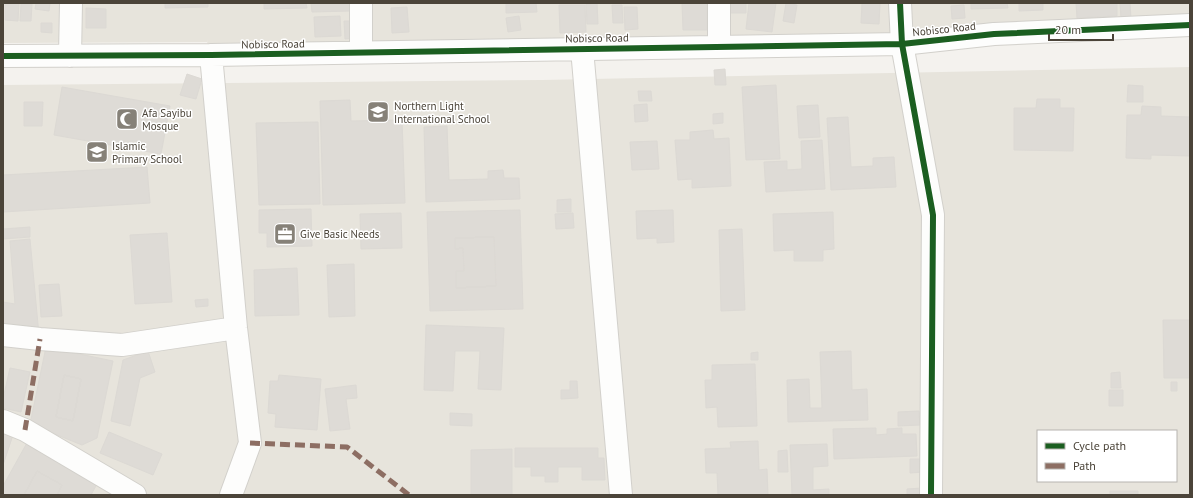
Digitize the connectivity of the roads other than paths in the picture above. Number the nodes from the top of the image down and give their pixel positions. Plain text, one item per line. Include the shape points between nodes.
1 (71, 3) edge
2 (361, 3) edge
3 (719, 3) edge
4 (900, 3) edge
5 (1190, 25) edge
6 (902, 44) junction
7 (719, 47) junction
8 (582, 49) junction
9 (361, 52) junction
10 (211, 55) junction
11 (3, 56) edge
12 (70, 56) junction
13 (236, 328) junction
14 (3, 335) edge
15 (3, 421) edge
16 (135, 495) edge
17 (231, 495) edge
18 (621, 495) edge
19 (931, 495) edge

1 - 12 street
2 - 9 street
3 - 7 street
4 - 6 street
5 - 6 street, Nobisco Road via 994,34
6 - 7 street, Nobisco Road
6 - 19 street via 933,215
7 - 8 street, Nobisco Road
8 - 9 street, Nobisco Road
8 - 18 street
9 - 10 street, Nobisco Road
10 - 12 street, Nobisco Road
10 - 13 street
11 - 12 street, Nobisco Road
13 - 14 street via 122,345
13 - 17 street via 250,443
15 - 16 street via 25,430

